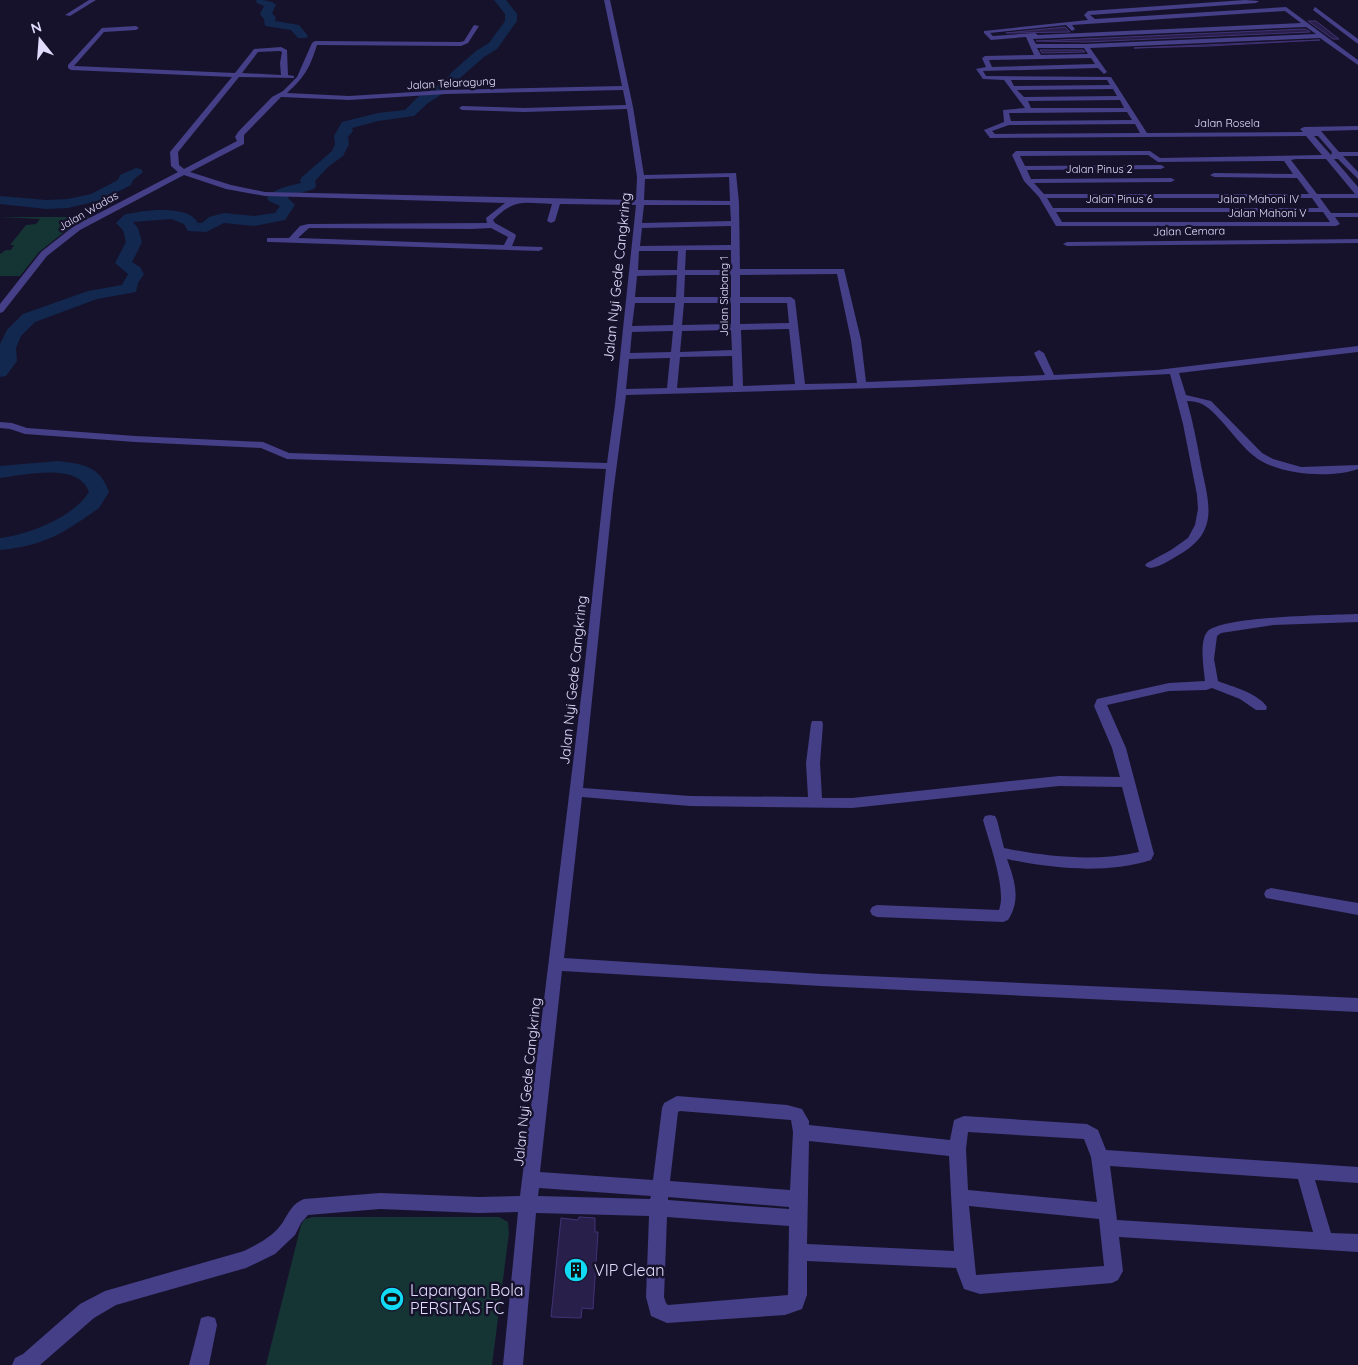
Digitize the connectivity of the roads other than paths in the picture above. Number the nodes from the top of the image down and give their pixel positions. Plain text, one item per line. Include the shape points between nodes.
1 (93, 0) edge
2 (607, 0) edge
3 (1256, 1) dead end
4 (1316, 9) dead end
5 (68, 15) dead end
6 (1094, 22) junction
7 (1068, 23) junction
8 (1307, 25) junction
9 (476, 26) dead end
10 (136, 28) dead end
11 (1196, 28) junction
12 (1076, 33) junction
13 (1320, 36) junction
14 (1029, 37) junction
15 (1358, 42) edge
16 (1214, 44) junction
17 (1034, 46) junction
18 (1086, 46) junction
19 (1038, 56) junction
20 (1093, 56) junction
21 (1358, 63) edge
22 (1100, 66) junction
23 (989, 67) junction
24 (237, 75) junction
25 (285, 77) junction
26 (300, 78) junction
27 (1109, 78) junction
28 (1007, 79) junction
29 (1115, 87) junction
30 (626, 88) junction
31 (1012, 88) junction
32 (278, 94) junction
33 (1122, 98) junction
34 (1023, 99) junction
35 (630, 107) junction
36 (462, 108) dead end
37 (1029, 110) junction
38 (1129, 110) junction
39 (1137, 122) junction
40 (1008, 123) junction
41 (1354, 128) edge
42 (1317, 131) junction
43 (1308, 134) junction
44 (1145, 135) junction
45 (1358, 137) edge
46 (1358, 154) edge
47 (1327, 155) junction
48 (1339, 155) junction
49 (1286, 159) junction
50 (1206, 160) junction
51 (1160, 163) junction
52 (1022, 168) junction
53 (183, 172) junction
54 (1300, 176) junction
55 (641, 177) junction
56 (1358, 177) edge
57 (1171, 180) junction
58 (1028, 181) junction
59 (1220, 185) junction
60 (1358, 192) edge
61 (1316, 195) junction
62 (1042, 196) junction
63 (1180, 196) junction
64 (1358, 196) edge
65 (514, 201) junction
66 (557, 202) junction
67 (735, 203) junction
68 (640, 204) junction
69 (1050, 210) junction
70 (1189, 210) junction
71 (1329, 213) junction
72 (1358, 215) edge
73 (551, 221) dead end
74 (735, 223) junction
75 (1198, 224) junction
76 (492, 225) junction
77 (638, 226) junction
78 (270, 240) dead end
79 (291, 240) junction
80 (1358, 241) edge
81 (1067, 244) dead end
82 (1212, 245) junction
83 (736, 247) junction
84 (507, 248) junction
85 (682, 248) junction
86 (539, 249) dead end
87 (635, 249) junction
88 (737, 272) junction
89 (633, 273) junction
90 (681, 274) junction
91 (736, 299) junction
92 (630, 300) junction
93 (680, 300) junction
94 (0, 310) edge
95 (735, 326) junction
96 (794, 326) junction
97 (678, 327) junction
98 (627, 329) junction
99 (1355, 352) edge
100 (1039, 353) dead end
101 (736, 354) junction
102 (624, 356) junction
103 (674, 356) junction
104 (1174, 372) junction
105 (1051, 378) junction
106 (862, 385) junction
107 (800, 386) junction
108 (738, 388) junction
109 (672, 391) junction
110 (622, 392) junction
111 (1183, 397) junction
112 (0, 425) edge
113 (612, 466) junction
114 (1354, 467) dead end
115 (1151, 565) dead end
116 (1358, 618) edge
117 (1212, 683) junction
118 (1261, 707) dead end
119 (817, 724) dead end
120 (1127, 782) junction
121 (575, 792) junction
122 (815, 803) junction
123 (990, 820) dead end
124 (998, 852) junction
125 (1271, 894) dead end
126 (1358, 909) edge
127 (877, 911) dead end
128 (555, 964) junction
129 (1358, 1005) edge
130 (801, 1132) junction
131 (958, 1150) junction
132 (1100, 1157) junction
133 (1304, 1171) junction
134 (1358, 1174) edge
135 (531, 1179) junction
136 (600, 1184) junction
137 (660, 1188) junction
138 (960, 1197) junction
139 (798, 1199) junction
140 (528, 1204) junction
141 (597, 1206) junction
142 (658, 1208) junction
143 (798, 1218) junction
144 (1108, 1220) junction
145 (1325, 1241) junction
146 (1358, 1243) edge
147 (799, 1252) junction
148 (964, 1260) junction
149 (208, 1325) dead end
150 (22, 1365) edge
151 (199, 1365) edge
152 (513, 1365) edge

1 - 5 street
2 - 30 street, Jalan Nyi Gede Cangkring
3 - 6 street via 1088,13
4 - 15 street
6 - 7 street
6 - 8 street via 1286,9
7 - 12 street
7 - 14 street via 986,32 991,38
8 - 11 street
8 - 13 street
9 - 26 street via 463,44 317,42
10 - 24 street via 102,30 71,68
11 - 12 street
11 - 16 street
12 - 14 street
12 - 18 street
13 - 16 street
13 - 21 street
14 - 17 street
16 - 18 street
17 - 18 street
17 - 19 street
18 - 20 street
19 - 20 street
19 - 23 street via 985,58
20 - 22 street
22 - 23 street
22 - 27 street
23 - 28 street via 979,69 984,78
24 - 25 street
24 - 25 street via 256,50 281,49 285,51
24 - 53 street via 174,152 174,162
25 - 26 street
26 - 32 street
27 - 28 street
27 - 29 street
28 - 31 street
29 - 31 street
29 - 33 street
30 - 32 street, Jalan Telaragung via 349,98
30 - 35 street, Jalan Nyi Gede Cangkring
31 - 34 street
32 - 53 street, Jalan Wadas via 241,134 241,142
33 - 34 street
33 - 38 street
34 - 37 street
35 - 36 street
35 - 55 street, Jalan Nyi Gede Cangkring
37 - 38 street
37 - 40 street via 1005,111
38 - 39 street
39 - 40 street
39 - 44 street
40 - 44 street, Jalan Rosela via 987,131 992,136
41 - 42 street
41 - 45 street
42 - 43 street via 1304,129
42 - 48 street
43 - 44 street, Jalan Rosela
43 - 47 street
46 - 48 street
47 - 48 street
47 - 49 street
47 - 60 street
48 - 56 street
49 - 50 street
49 - 54 street
50 - 51 street
50 - 59 street
51 - 52 street
51 - 52 street via 1150,153 1016,154
51 - 57 street
52 - 58 street
53 - 65 street via 246,192
53 - 94 street, Jalan Wadas via 97,216 60,240 44,254
54 - 59 street
54 - 61 street
55 - 67 street, Jalan Siabang 1 via 733,175
55 - 68 street, Jalan Nyi Gede Cangkring
57 - 58 street, Jalan Pinus 2
57 - 63 street
58 - 62 street
59 - 61 street
59 - 63 street
61 - 64 street
61 - 71 street
62 - 63 street
62 - 69 street
63 - 70 street
65 - 66 street
65 - 76 street via 490,218
66 - 68 street
66 - 73 street
67 - 68 street
67 - 74 street, Jalan Siabang 1
68 - 77 street, Jalan Nyi Gede Cangkring
69 - 70 street, Jalan Pinus 6
69 - 75 street, Jalan Mahoni V via 1057,223 1062,225
70 - 71 street, Jalan Mahoni IV
70 - 75 street
71 - 72 street, Jalan Mahoni IV
71 - 75 street, Jalan Mahoni V via 1336,224
74 - 77 street
74 - 83 street, Jalan Siabang 1
75 - 82 street
76 - 79 street via 308,226
76 - 84 street via 512,236
77 - 87 street, Jalan Nyi Gede Cangkring
78 - 79 street
79 - 84 street
80 - 82 street, Jalan Cemara
81 - 82 street, Jalan Cemara
83 - 85 street
83 - 88 street, Jalan Siabang 1
84 - 86 street
85 - 87 street
85 - 90 street
87 - 89 street, Jalan Nyi Gede Cangkring
88 - 90 street
88 - 91 street, Jalan Siabang 1
88 - 106 street via 841,271
89 - 90 street
89 - 92 street, Jalan Nyi Gede Cangkring
90 - 93 street
91 - 93 street
91 - 95 street, Jalan Siabang 1
91 - 96 street via 791,300
92 - 93 street
92 - 98 street, Jalan Nyi Gede Cangkring
93 - 97 street
95 - 96 street
95 - 97 street
95 - 101 street, Jalan Siabang 1
96 - 107 street
97 - 98 street
97 - 103 street
98 - 102 street, Jalan Nyi Gede Cangkring
99 - 104 street
100 - 105 street
101 - 103 street
101 - 108 street, Jalan Siabang 1
102 - 103 street
102 - 110 street, Jalan Nyi Gede Cangkring
103 - 109 street
104 - 105 street
104 - 111 street
105 - 106 street
106 - 107 street
107 - 108 street
108 - 109 street
109 - 110 street
110 - 113 street, Jalan Nyi Gede Cangkring
111 - 114 street via 1208,403 1258,455 1267,460 1302,472
111 - 115 street via 1204,514 1192,540 1169,557
112 - 113 street via 25,431 263,445 287,456
113 - 121 street, Jalan Nyi Gede Cangkring
116 - 117 street via 1273,621 1217,630 1211,634 1209,642
117 - 118 street
117 - 120 street via 1169,687 1101,702 1119,748
119 - 122 street via 813,763
120 - 122 street via 1059,781 852,803
120 - 124 street via 1146,856 1112,862 1024,858
121 - 122 street via 690,801
121 - 128 street, Jalan Nyi Gede Cangkring
123 - 124 street
124 - 127 street via 1010,891 1007,912 1003,916
125 - 126 street
128 - 129 street
128 - 135 street, Jalan Nyi Gede Cangkring
130 - 131 street
130 - 137 street via 801,1121 796,1114 677,1102 670,1108
130 - 139 street
131 - 132 street via 958,1130 964,1124 1086,1132 1096,1141
131 - 138 street
132 - 133 street
132 - 144 street
133 - 134 street
133 - 145 street
135 - 136 street
135 - 140 street, Jalan Nyi Gede Cangkring
136 - 137 street
136 - 141 street
137 - 139 street
137 - 142 street
138 - 144 street
138 - 148 street
139 - 143 street
140 - 141 street
140 - 150 street via 380,1201 304,1208 294,1217 289,1230 268,1248 246,1259 112,1297 87,1311
140 - 152 street, Jalan Nyi Gede Cangkring
141 - 142 street
142 - 143 street
142 - 147 street via 655,1298 658,1309 667,1314 785,1306 795,1302
143 - 147 street
144 - 145 street
144 - 148 street via 1114,1271 1108,1276 980,1285 970,1283
145 - 146 street
147 - 148 street
149 - 151 street

